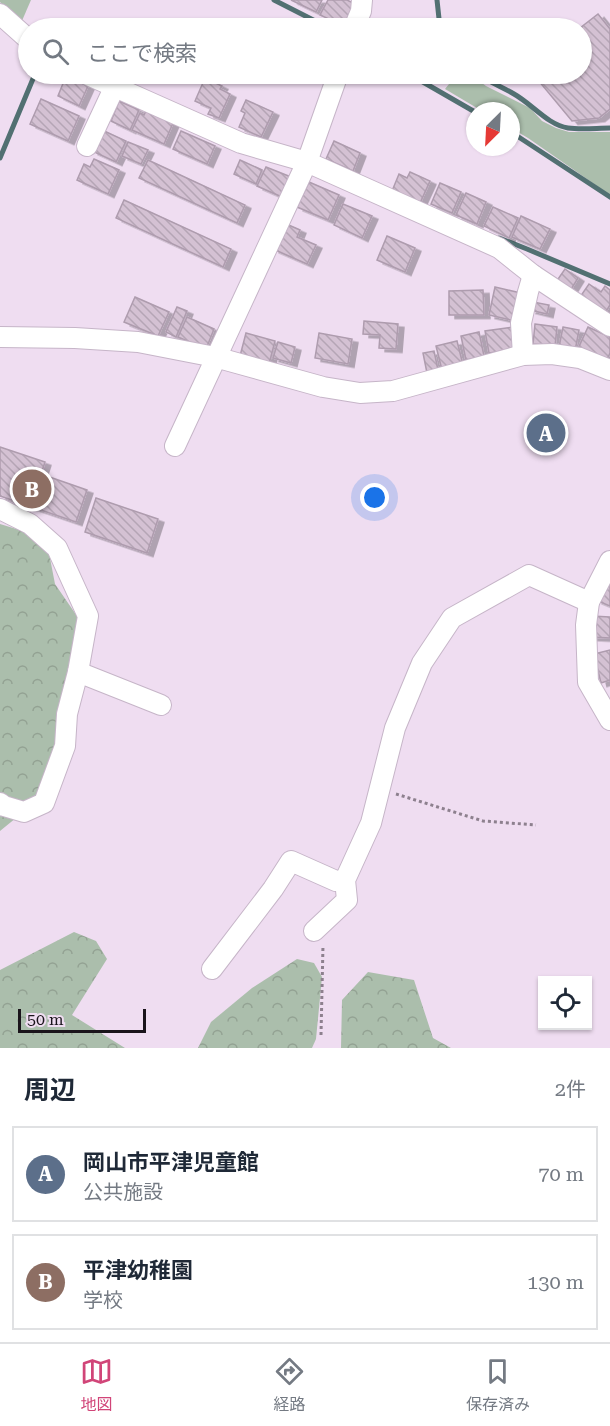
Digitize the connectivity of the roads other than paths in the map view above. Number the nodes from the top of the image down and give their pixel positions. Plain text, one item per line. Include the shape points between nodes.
1 (362, 0) edge
2 (0, 14) edge
3 (358, 18) edge
4 (18, 30) edge
5 (110, 84) edge
6 (334, 84) edge
7 (115, 86) junction
8 (87, 146) dead end
9 (308, 158) junction
10 (534, 275) junction
11 (610, 326) edge
12 (0, 337) edge
13 (523, 355) junction
14 (215, 357) junction
15 (610, 370) edge
16 (175, 446) dead end
17 (0, 509) edge
18 (610, 561) edge
19 (589, 602) junction
20 (78, 672) junction
21 (161, 705) dead end
22 (610, 720) edge
23 (0, 802) edge
24 (345, 880) junction
25 (318, 926) road end
26 (212, 969) dead end

1 - 3 street
2 - 4 street
5 - 7 street
6 - 9 street
7 - 8 street
7 - 9 street via 241,143
9 - 10 street via 499,248
9 - 14 street
10 - 11 street
10 - 13 street via 522,323
12 - 14 street via 138,342
13 - 14 street via 393,391 360,393 323,387
13 - 15 street via 580,358
14 - 16 street
17 - 20 street via 30,524 57,548 88,616
18 - 19 street
19 - 22 street via 588,682
19 - 24 street via 529,575 452,618 422,663 395,728 371,823
20 - 21 street
20 - 23 street via 67,714 65,746 44,803 24,813
24 - 25 street via 347,900
24 - 26 street via 336,881 291,861

